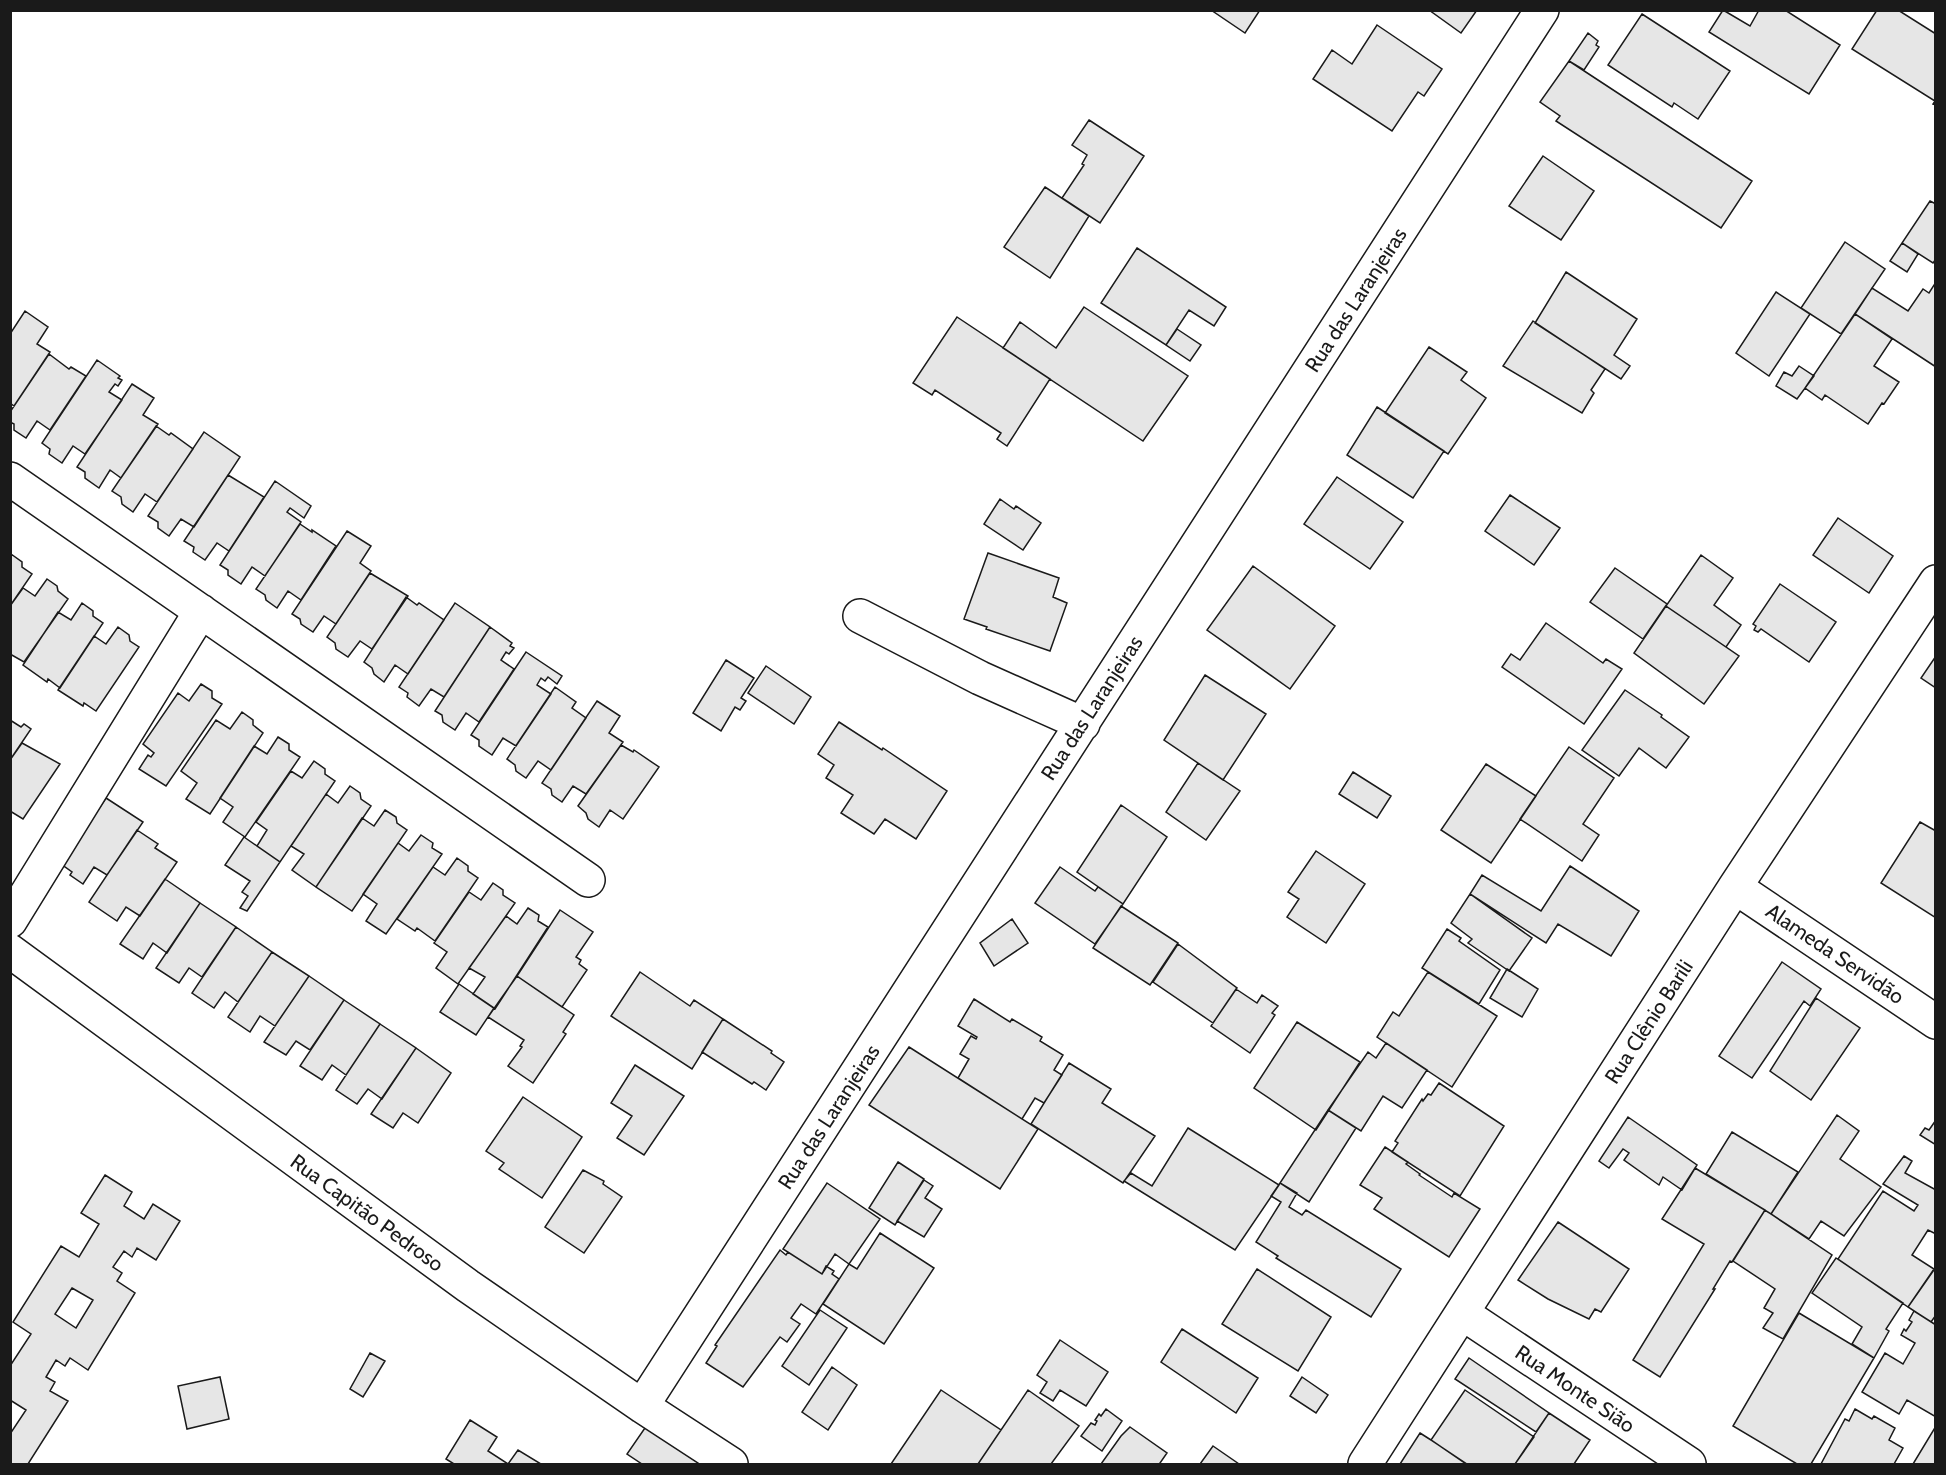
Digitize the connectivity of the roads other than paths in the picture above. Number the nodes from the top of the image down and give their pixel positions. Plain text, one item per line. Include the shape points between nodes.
1 (1542, 10) edge
2 (10, 479) edge
3 (1935, 582) edge
4 (201, 611) junction
5 (861, 616) dead end
6 (1083, 724) junction
7 (588, 880) dead end
8 (1735, 887) junction
9 (10, 921) edge
10 (10, 951) edge
11 (1935, 1022) edge
12 (1462, 1313) junction
13 (642, 1406) junction
14 (731, 1464) edge
15 (1365, 1464) edge
16 (1689, 1464) edge

1 - 6 street, Rua das Laranjeiras
2 - 4 street
3 - 8 street, Rua Clênio Barili
4 - 7 street
4 - 9 street
5 - 6 street via 980,678
6 - 13 street, Rua das Laranjeiras
8 - 11 street, Alameda Servidão
8 - 12 street, Rua Clênio Barili
10 - 13 street, Rua Capitão Pedroso via 468,1286
12 - 15 street, Rua Clênio Barili
12 - 16 street, Rua Monte Sião
13 - 14 street, Rua Capitão Pedroso

